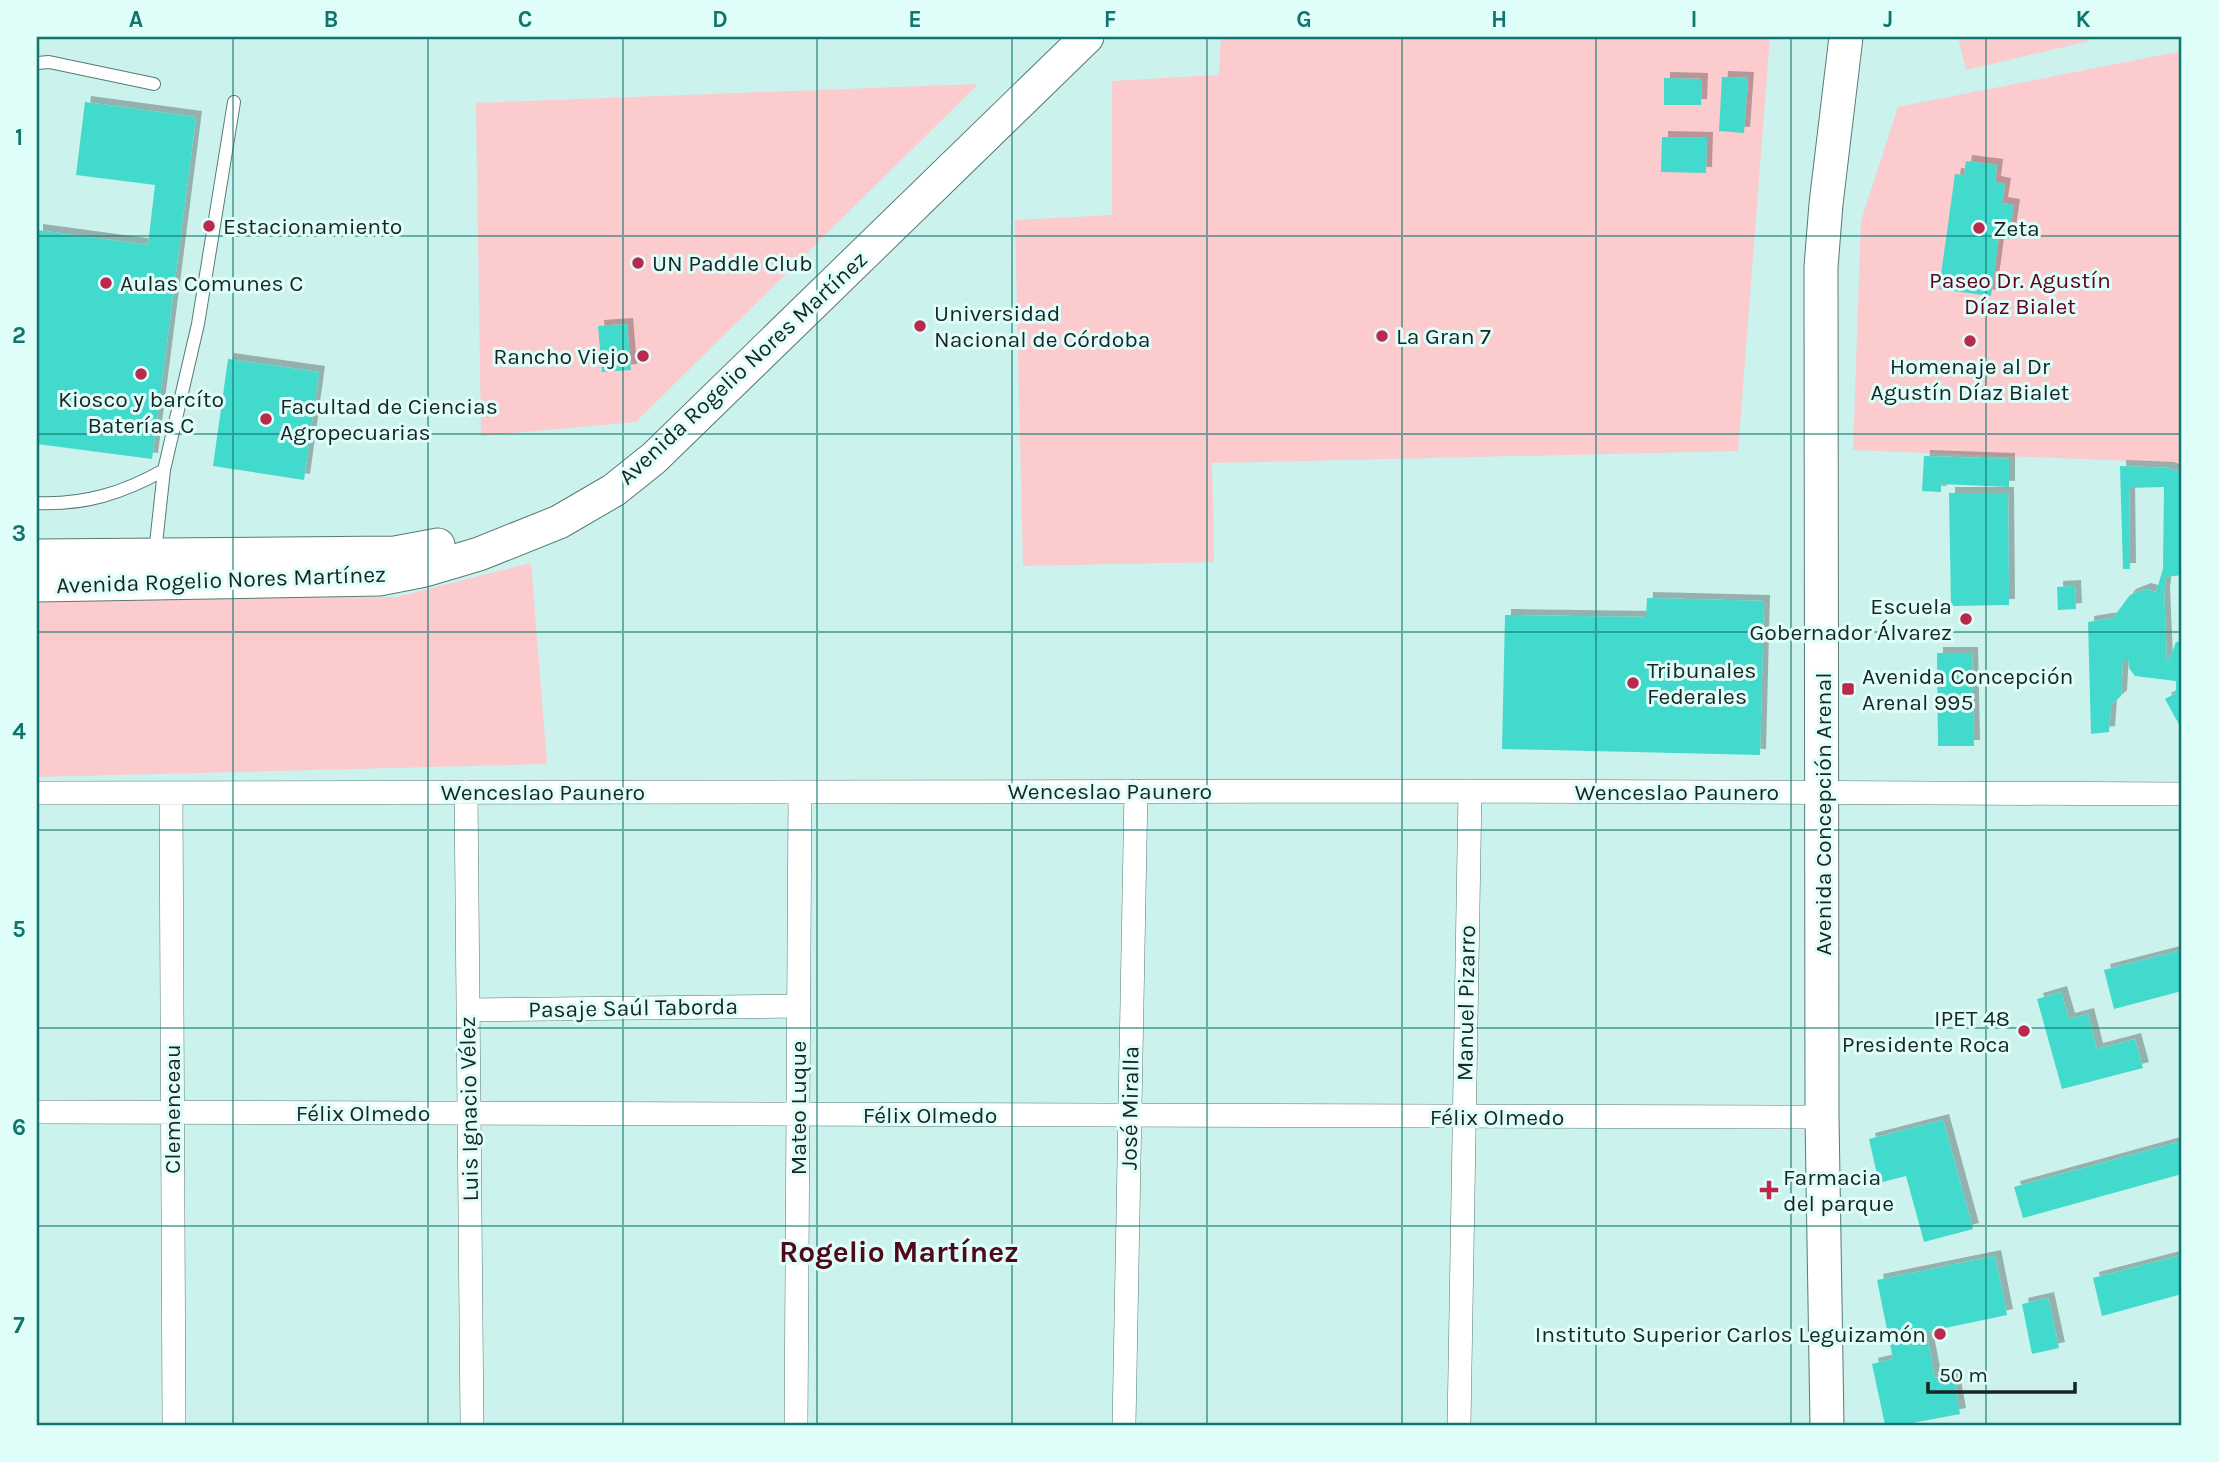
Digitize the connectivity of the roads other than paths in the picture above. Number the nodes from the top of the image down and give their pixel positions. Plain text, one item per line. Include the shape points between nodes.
1 (1058, 37) edge
2 (1087, 37) edge
3 (1832, 37) edge
4 (1846, 37) edge
5 (37, 63) edge
6 (154, 84) dead end
7 (234, 102) dead end
8 (164, 470) junction
9 (37, 503) edge
10 (37, 556) edge
11 (154, 569) junction
12 (37, 585) edge
13 (1136, 791) junction
14 (1470, 791) junction
15 (466, 792) junction
16 (800, 792) junction
17 (37, 793) edge
18 (171, 793) junction
19 (1814, 793) junction
20 (2182, 794) edge
21 (799, 1006) junction
22 (468, 1010) junction
23 (37, 1112) edge
24 (172, 1113) junction
25 (469, 1114) junction
26 (798, 1115) junction
27 (1130, 1116) junction
28 (1815, 1116) junction
29 (1465, 1118) junction
30 (174, 1425) edge
31 (472, 1425) edge
32 (796, 1425) edge
33 (1124, 1425) edge
34 (1460, 1425) edge
35 (1815, 1425) edge
36 (1827, 1425) edge

1 - 11 main road, Avenida Rogelio Nores Martínez via 652,434 562,496 533,512 452,542 395,553
2 - 11 main road, Avenida Rogelio Nores Martínez via 670,443 595,502 559,522 479,554 379,579
3 - 19 main road, Avenida Concepción Arenal via 1808,258
4 - 19 main road, Avenida Concepción Arenal via 1821,267
5 - 6 lane
7 - 8 lane via 198,324
8 - 9 lane via 99,499
8 - 11 lane
10 - 11 main road, Avenida Rogelio Nores Martínez
11 - 12 main road, Avenida Rogelio Nores Martínez
13 - 14 street, Wenceslao Paunero
13 - 16 street, Wenceslao Paunero
13 - 27 street, José Miralla
14 - 19 street, Wenceslao Paunero
14 - 29 street, Manuel Pizarro
15 - 16 street, Wenceslao Paunero
15 - 18 street, Wenceslao Paunero
15 - 22 street, Luis Ignacio Vélez
16 - 21 street, Mateo Luque
17 - 18 street, Wenceslao Paunero
18 - 24 street, Clemenceau
19 - 20 street, Wenceslao Paunero
19 - 28 main road, Avenida Concepción Arenal
21 - 22 street, Pasaje Saúl Taborda
21 - 26 street, Mateo Luque
22 - 25 street, Luis Ignacio Vélez
23 - 24 street, Félix Olmedo
24 - 25 street, Félix Olmedo
24 - 30 street, Clemenceau
25 - 26 street, Félix Olmedo
25 - 31 street, Luis Ignacio Vélez
26 - 27 street, Félix Olmedo
26 - 32 street, Mateo Luque
27 - 29 street, Félix Olmedo
27 - 33 street, José Miralla
28 - 29 street, Félix Olmedo
28 - 35 main road, Avenida Concepción Arenal
28 - 36 main road, Avenida Concepción Arenal
29 - 34 street, Manuel Pizarro

